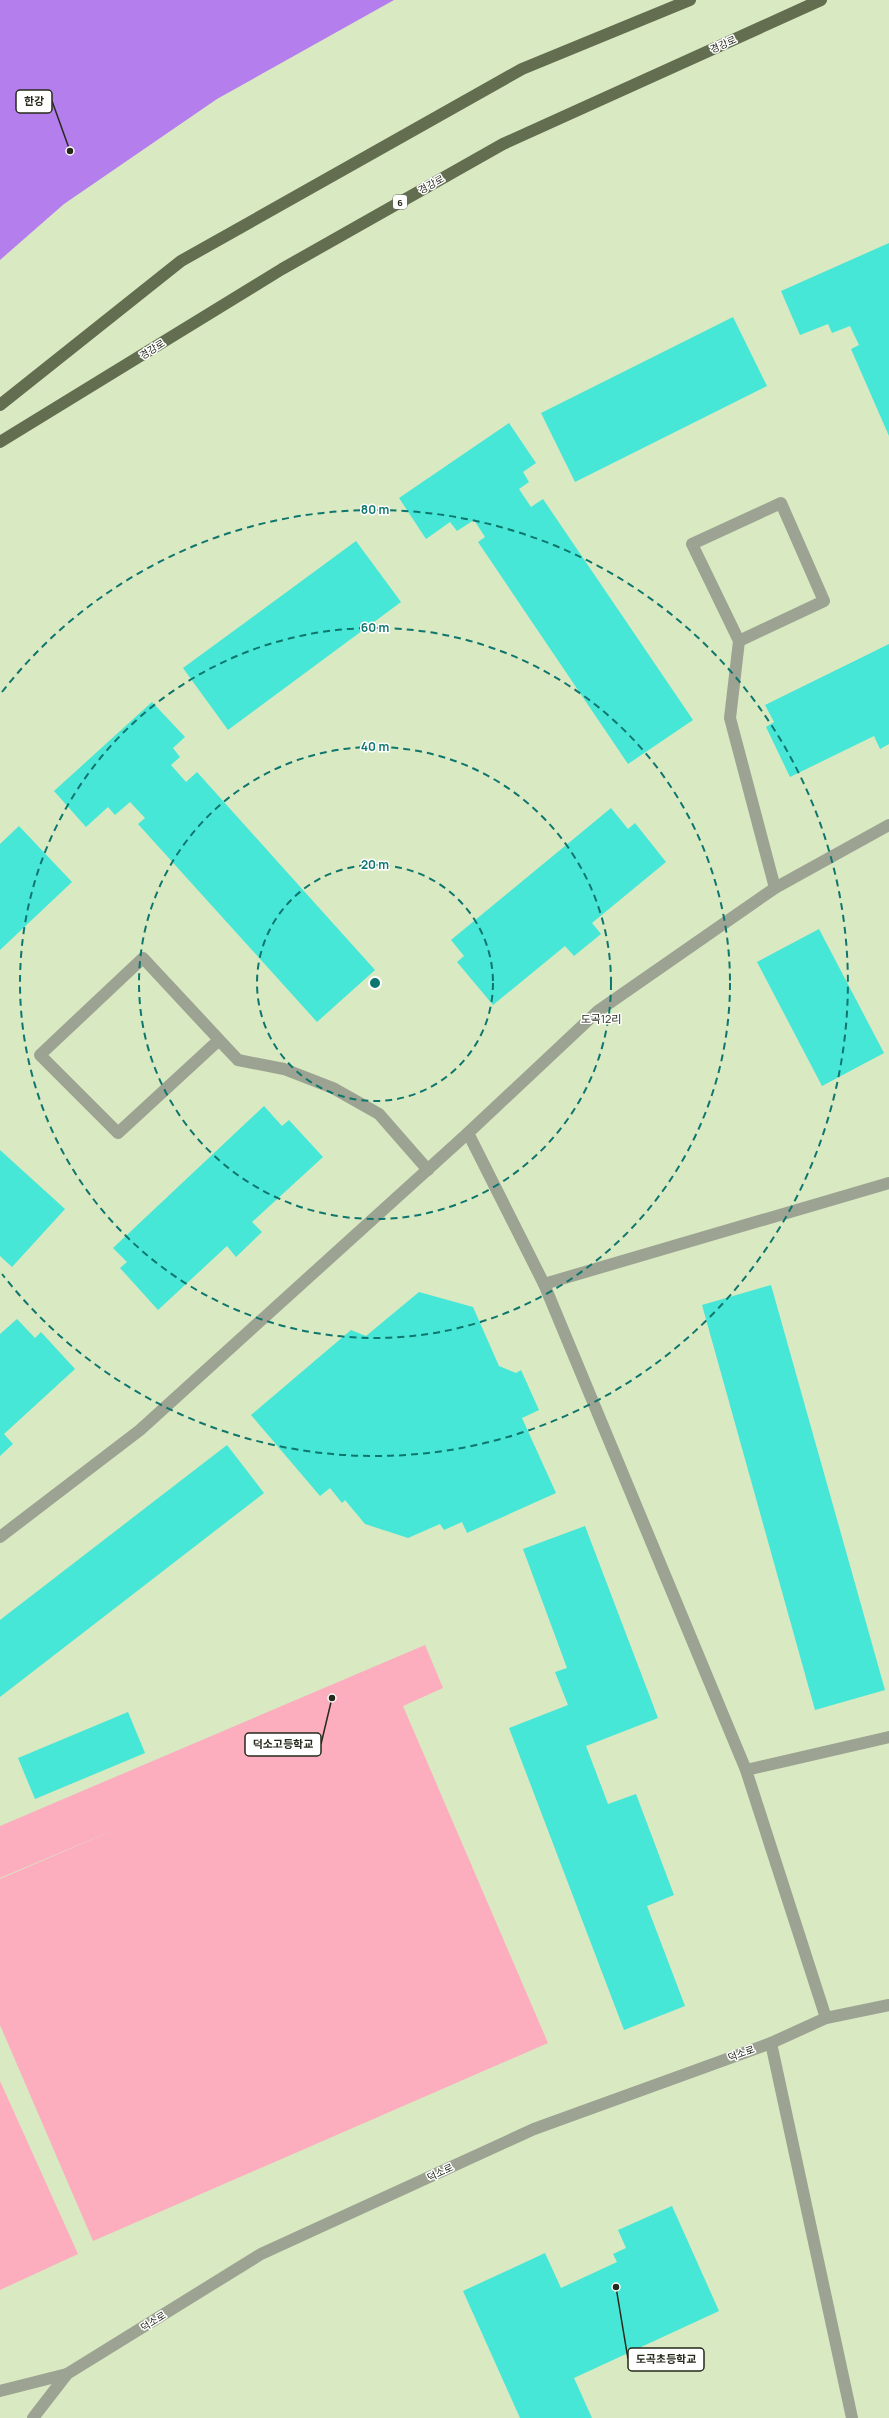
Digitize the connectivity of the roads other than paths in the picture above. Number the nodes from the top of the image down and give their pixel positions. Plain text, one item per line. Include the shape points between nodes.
1 (690, 0) edge
2 (821, 0) edge
3 (0, 405) edge
4 (0, 442) edge
5 (739, 641) junction
6 (889, 825) edge
7 (775, 888) junction
8 (238, 1060) junction
9 (468, 1133) junction
10 (428, 1170) junction
11 (889, 1183) edge
12 (544, 1284) junction
13 (0, 1537) edge
14 (889, 1737) edge
15 (746, 1770) junction
16 (889, 2005) edge
17 (826, 2018) junction
18 (771, 2043) junction
19 (68, 2374) junction
20 (0, 2391) edge
21 (33, 2418) edge
22 (852, 2418) edge

1 - 3 main road via 522,69 181,261
2 - 4 main road, 경강로 / 6, bridge via 503,144 282,268
5 - 5 street via 824,601 781,503 692,544
5 - 7 street via 730,718
6 - 7 street
7 - 9 street via 598,1011
8 - 8 street via 219,1040 118,1133 40,1055 143,958
8 - 10 street via 284,1069 333,1088 379,1114
9 - 10 street
9 - 12 street
10 - 13 street via 140,1430
11 - 12 street
12 - 15 street
14 - 15 street
15 - 17 street
16 - 17 street, 덕소로
17 - 18 street, 덕소로
18 - 19 street, 덕소로 via 534,2129 261,2254
18 - 22 street
19 - 20 street
19 - 21 street, 덕소로

